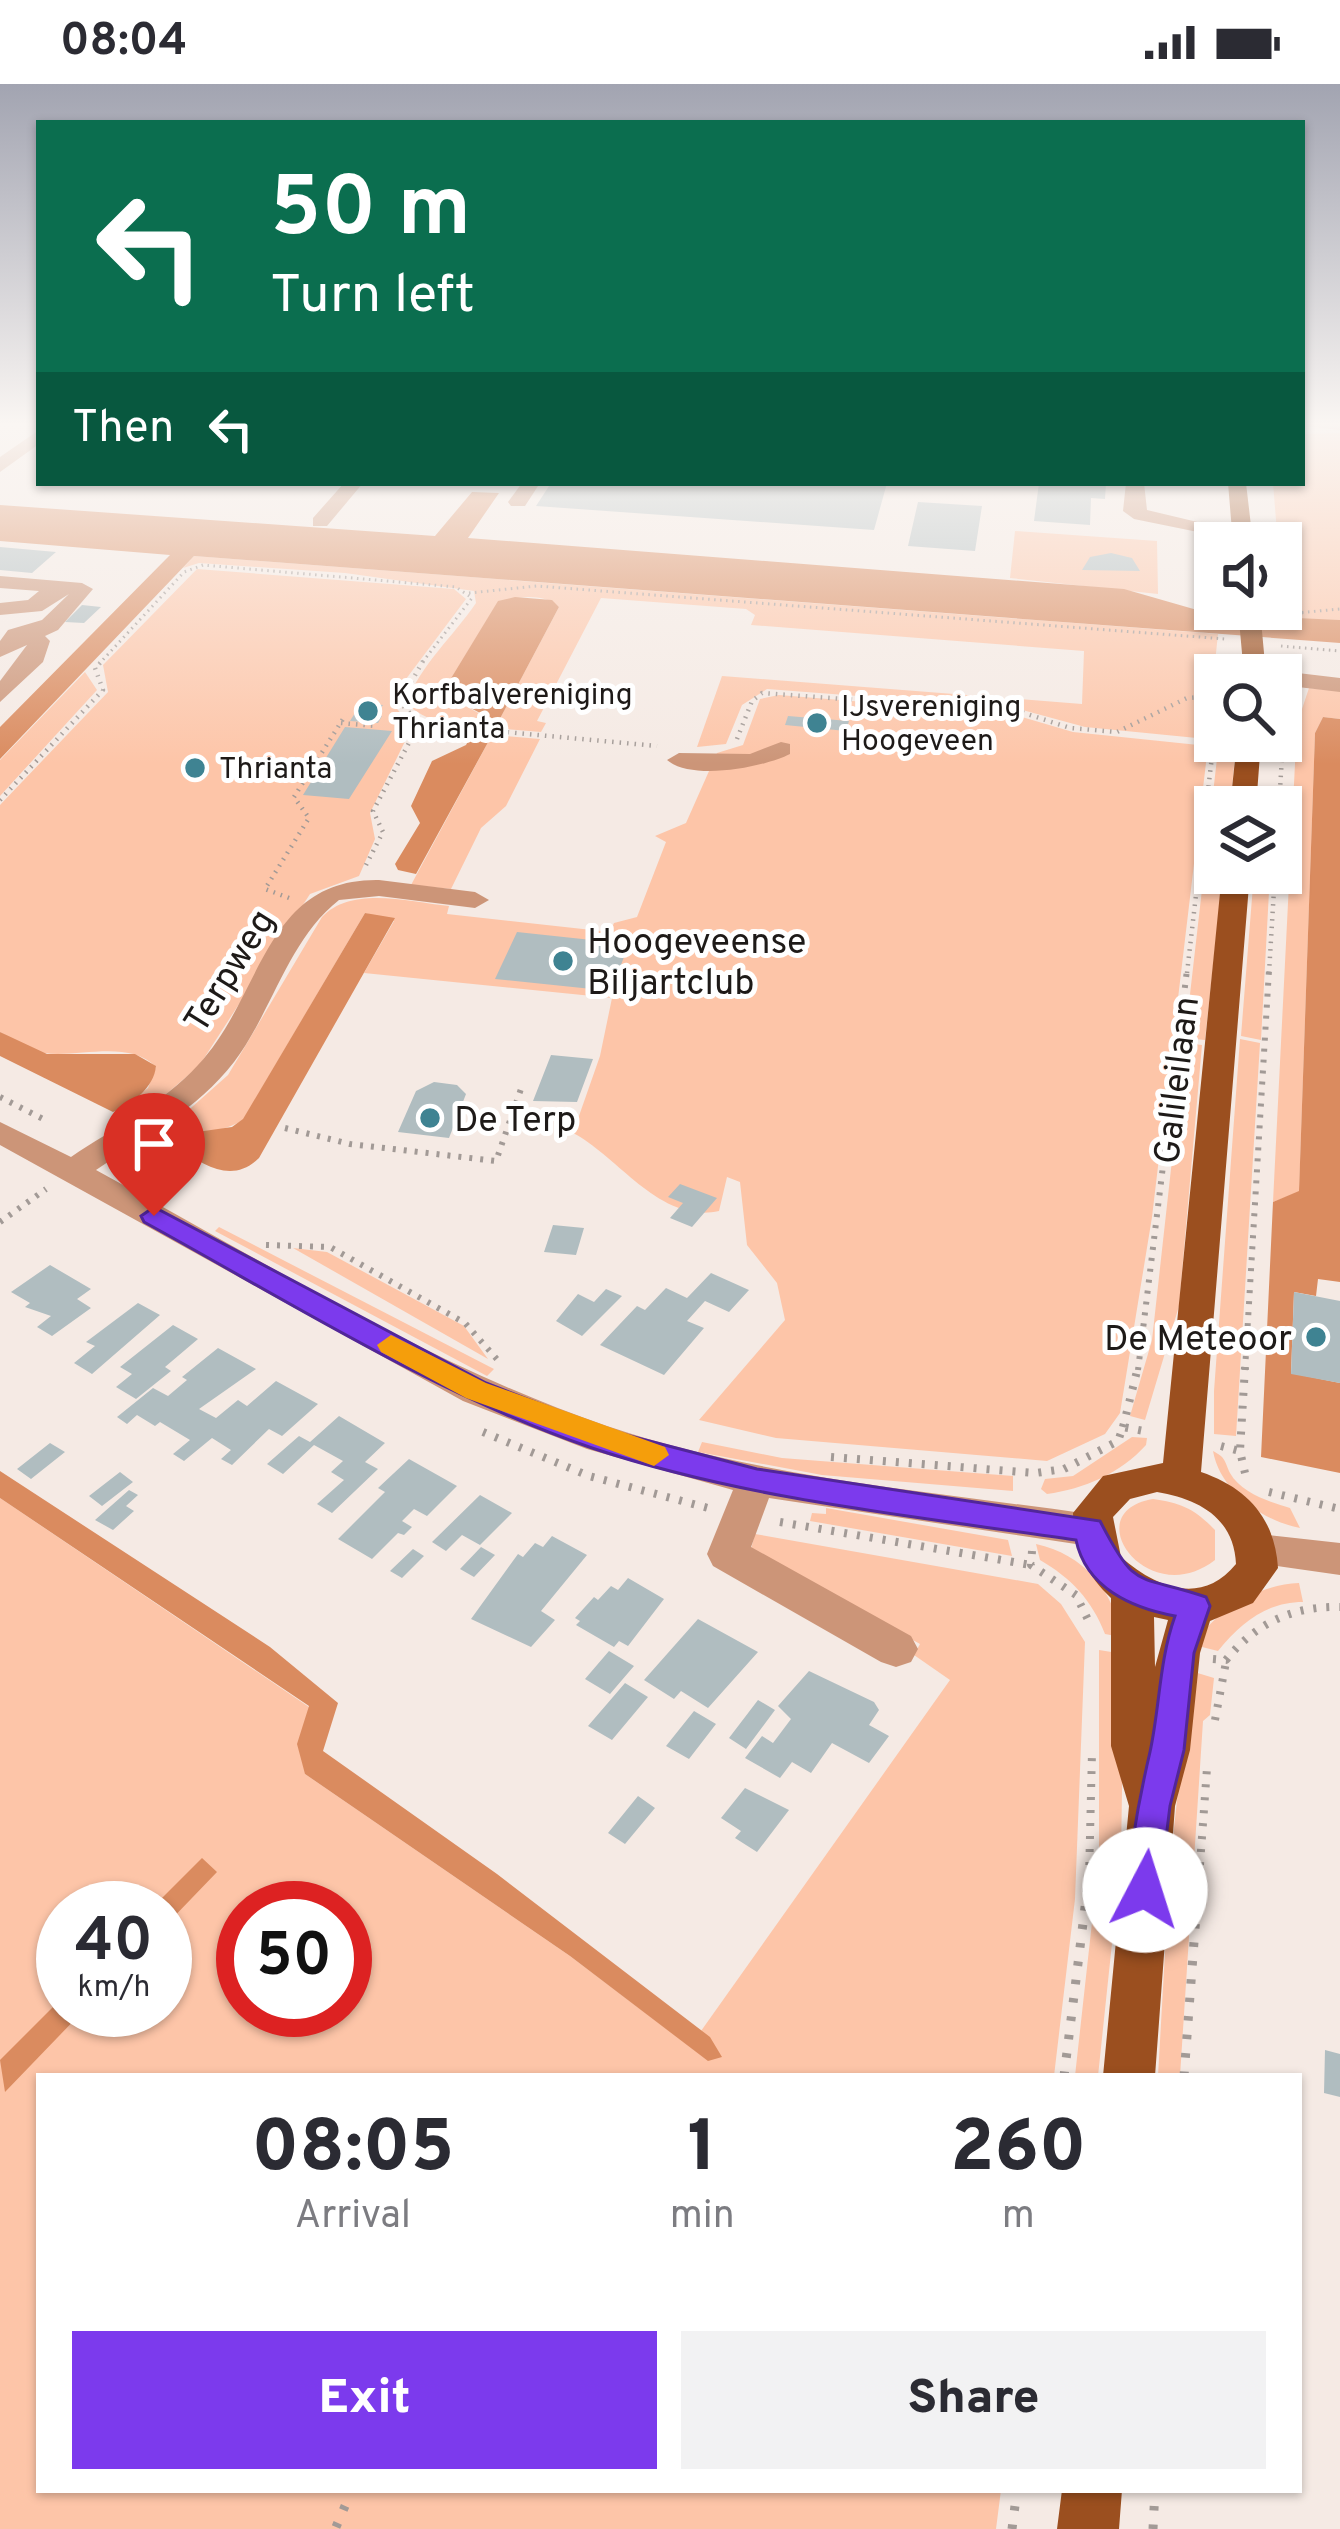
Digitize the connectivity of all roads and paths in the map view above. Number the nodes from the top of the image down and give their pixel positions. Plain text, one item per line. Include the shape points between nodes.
1 (0, 582) edge
2 (62, 587) junction
3 (469, 593) junction
4 (0, 609) edge
5 (1340, 609) edge
6 (1302, 612) edge
7 (1302, 614) edge
8 (1305, 614) dead end
9 (1194, 620) edge
10 (9, 640) edge
11 (1277, 646) dead end
12 (1340, 651) edge
13 (1302, 680) edge
14 (1340, 685) edge
15 (0, 695) edge
16 (1194, 698) edge
17 (419, 724) junction
18 (376, 726) dead end
19 (728, 749) dead end
20 (781, 749) dead end
21 (669, 753) joint
22 (1211, 762) edge
23 (0, 800) edge
24 (355, 888) junction
25 (1234, 894) edge
26 (1274, 894) edge
27 (475, 900) dead end
28 (315, 908) junction
29 (522, 1086) dead end
30 (285, 1128) dead end
31 (0, 1132) edge
32 (72, 1171) junction
33 (0, 1222) edge
34 (251, 1237) dead end
35 (266, 1245) junction
36 (287, 1256) dead end
37 (475, 1356) dead end
38 (1123, 1427) dead end
39 (824, 1456) dead end
40 (1036, 1473) dead end
41 (757, 1480) junction
42 (1180, 1480) junction
43 (1340, 1509) edge
44 (1090, 1530) junction
45 (1258, 1550) junction
46 (1340, 1559) edge
47 (1132, 1591) junction
48 (1316, 1605) dead end
49 (1194, 1606) junction
50 (1340, 1607) edge
51 (896, 1649) dead end
52 (1226, 1660) dead end
53 (1212, 1736) dead end
54 (1092, 1747) dead end
55 (1208, 1755) dead end
56 (1152, 1806) junction
57 (1064, 2073) edge
58 (1129, 2073) edge
59 (1184, 2073) edge
60 (1017, 2493) edge
61 (1092, 2493) edge
62 (1155, 2493) edge
63 (348, 2499) dead end
64 (336, 2527) edge
65 (1012, 2529) edge
66 (1088, 2529) edge
67 (1153, 2529) edge

1 - 2 street
2 - 4 street via 34,606
2 - 10 street via 82,589 50,625
3 - 9 path via 537,586
3 - 17 path via 400,702
3 - 23 path via 193,566 94,668 103,690
5 - 6 path
7 - 8 path
10 - 15 street via 40,641
11 - 12 path
13 - 14 street
16 - 19 path via 1117,732 1022,712 762,693
17 - 21 path
17 - 24 path via 373,812 382,832
18 - 28 path via 342,721 294,797 309,818 265,889
20 - 21 street via 754,762
22 - 38 path, Galileilaan via 1144,1346
24 - 27 street
24 - 28 street, Terpweg via 327,894
25 - 42 main road, Galileilaan
26 - 43 path via 1240,1451 1252,1484
28 - 32 street, Terpweg via 224,1054 187,1094
29 - 30 path via 496,1161
31 - 32 street
32 - 33 path
32 - 41 street via 476,1391 601,1439
34 - 35 path
35 - 36 path
35 - 37 path via 330,1247 465,1323 508,1372
39 - 40 path
41 - 44 street
41 - 51 street via 728,1554
42 - 44 main road via 1117,1487 1102,1498
42 - 45 main road via 1241,1514
44 - 47 main road via 1105,1568
45 - 46 street
45 - 49 main road via 1249,1583 1216,1604
47 - 49 main road
47 - 56 main road via 1134,1746
48 - 50 path
49 - 56 main road
52 - 53 path
54 - 57 path via 1091,1859
55 - 59 path
56 - 58 main road
60 - 65 path
61 - 66 main road
62 - 67 path
63 - 64 path

